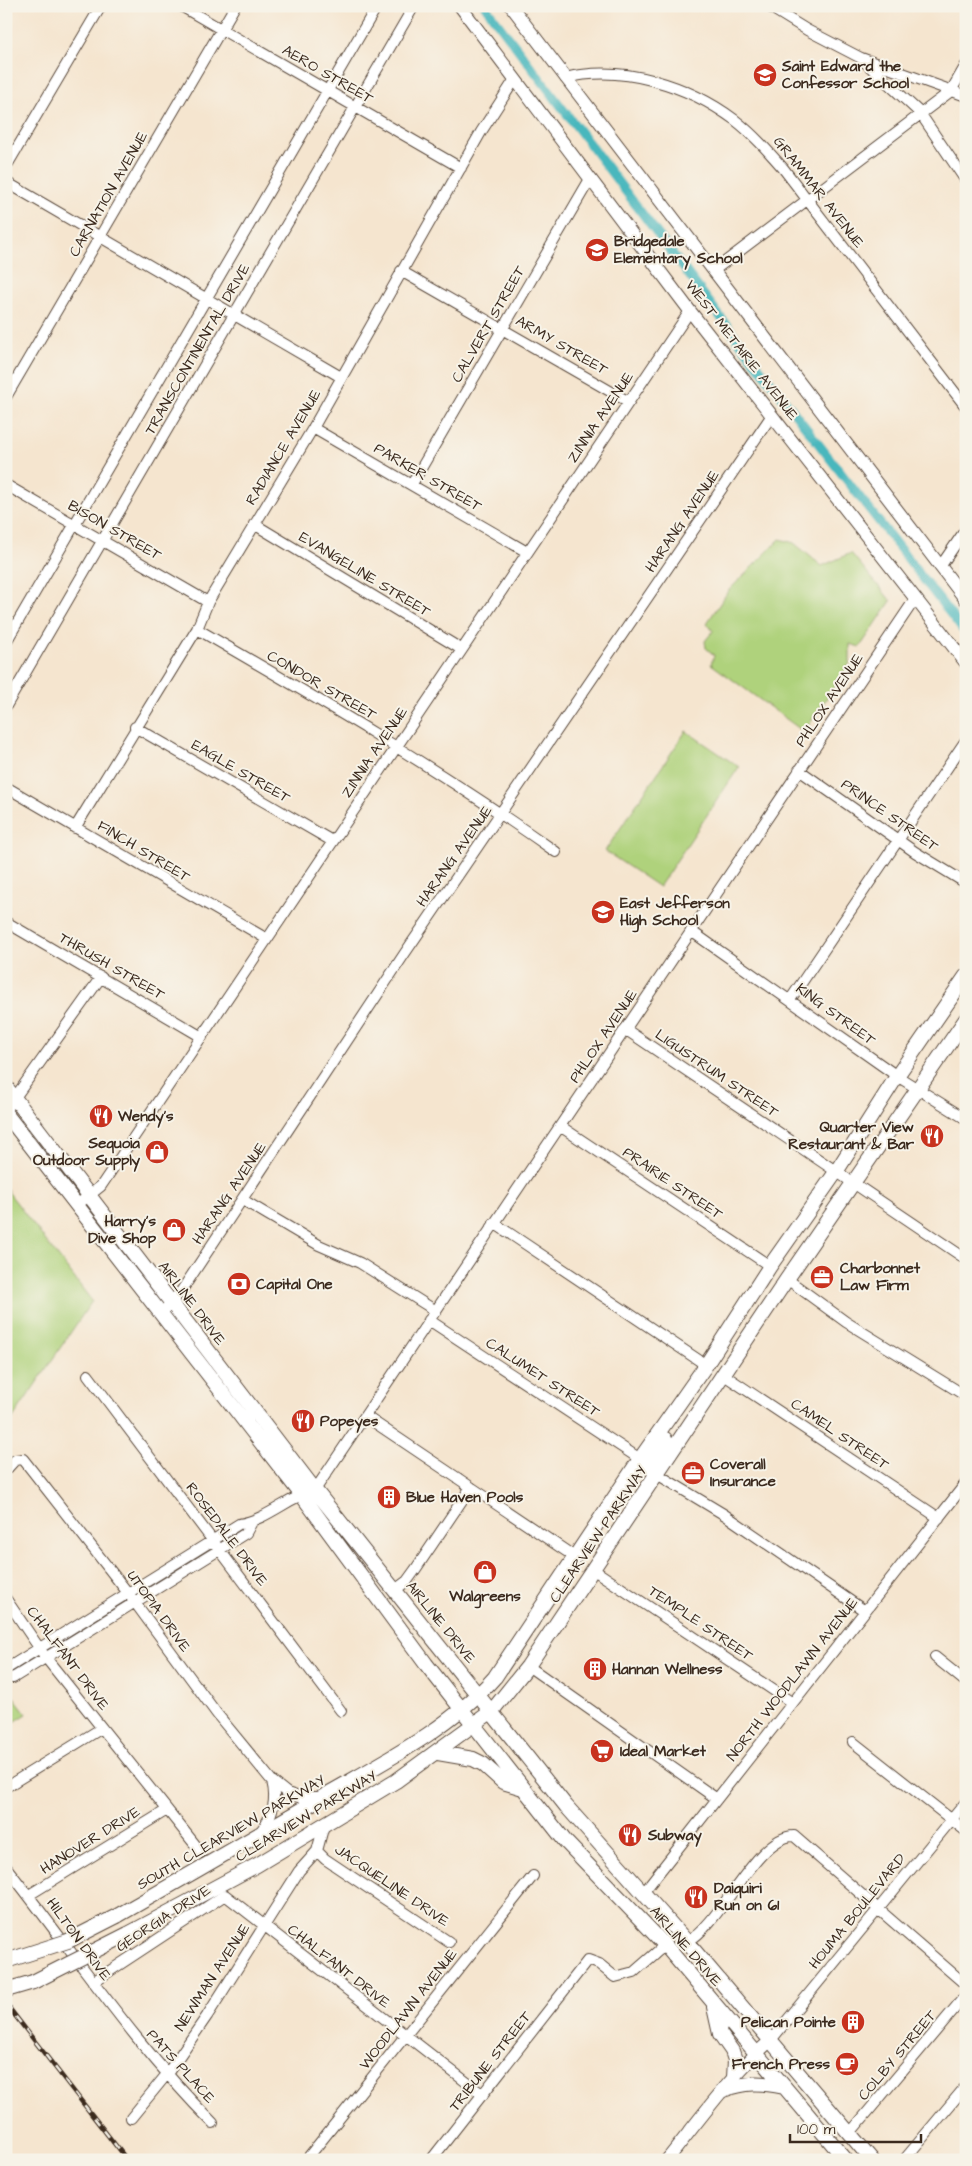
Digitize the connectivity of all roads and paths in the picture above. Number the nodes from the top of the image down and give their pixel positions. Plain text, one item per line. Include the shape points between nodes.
1 (101, 6) edge
2 (181, 6) edge
3 (235, 6) edge
4 (377, 6) edge
5 (414, 6) edge
6 (460, 6) edge
7 (510, 6) edge
8 (768, 6) edge
9 (221, 30) junction
10 (861, 58) junction
11 (966, 65) edge
12 (565, 78) junction
13 (515, 80) junction
14 (951, 90) junction
15 (328, 92) junction
16 (966, 96) edge
17 (355, 106) junction
18 (920, 113) junction
19 (6, 167) edge
20 (460, 168) junction
21 (590, 179) junction
22 (966, 181) edge
23 (6, 182) edge
24 (807, 199) junction
25 (100, 236) junction
26 (401, 271) junction
27 (713, 271) junction
28 (206, 300) junction
29 (690, 311) junction
30 (234, 316) junction
31 (502, 328) junction
32 (341, 378) junction
33 (6, 397) edge
34 (629, 402) junction
35 (966, 407) edge
36 (772, 415) junction
37 (313, 428) junction
38 (412, 484) junction
39 (6, 485) edge
40 (75, 524) junction
41 (254, 524) junction
42 (966, 529) edge
43 (102, 540) junction
44 (527, 552) junction
45 (940, 566) junction
46 (915, 599) junction
47 (966, 600) edge
48 (208, 602) junction
49 (197, 629) junction
50 (6, 642) edge
51 (461, 649) junction
52 (966, 663) edge
53 (6, 706) edge
54 (135, 727) junction
55 (966, 740) edge
56 (397, 745) junction
57 (799, 770) junction
58 (6, 787) edge
59 (502, 814) junction
60 (75, 828) junction
61 (898, 839) junction
62 (332, 841) junction
63 (556, 852) dead end
64 (966, 883) edge
65 (6, 922) edge
66 (691, 931) junction
67 (267, 939) junction
68 (101, 977) junction
69 (963, 984) edge
70 (790, 1000) junction
71 (966, 1019) edge
72 (625, 1029) junction
73 (202, 1036) junction
74 (896, 1076) junction
75 (6, 1087) edge
76 (919, 1088) junction
77 (15, 1098) junction
78 (6, 1112) edge
79 (966, 1119) edge
80 (560, 1126) junction
81 (836, 1172) junction
82 (853, 1182) junction
83 (90, 1196) junction
84 (243, 1200) junction
85 (77, 1205) junction
86 (494, 1223) junction
87 (966, 1259) edge
88 (770, 1266) junction
89 (787, 1280) junction
90 (172, 1304) junction
91 (436, 1311) junction
92 (161, 1314) junction
93 (429, 1320) junction
94 (706, 1364) junction
95 (88, 1375) dead end
96 (724, 1375) junction
97 (696, 1379) junction
98 (966, 1396) edge
99 (365, 1416) junction
100 (640, 1459) junction
101 (6, 1470) edge
102 (657, 1474) junction
103 (966, 1484) edge
104 (471, 1487) junction
105 (315, 1490) junction
106 (301, 1494) junction
107 (939, 1518) junction
108 (252, 1522) junction
109 (212, 1540) junction
110 (219, 1550) junction
111 (575, 1557) junction
112 (594, 1570) junction
113 (395, 1590) junction
114 (128, 1593) junction
115 (6, 1599) edge
116 (134, 1603) junction
117 (865, 1611) junction
118 (39, 1648) junction
119 (935, 1656) dead end
120 (46, 1658) junction
121 (528, 1666) junction
122 (6, 1669) edge
123 (6, 1677) edge
124 (966, 1682) edge
125 (479, 1695) junction
126 (791, 1702) junction
127 (461, 1709) junction
128 (341, 1711) dead end
129 (492, 1711) junction
130 (475, 1726) junction
131 (102, 1728) junction
132 (853, 1742) dead end
133 (438, 1753) junction
134 (272, 1781) junction
135 (6, 1787) edge
136 (523, 1788) junction
137 (323, 1797) junction
138 (717, 1799) junction
139 (966, 1802) edge
140 (167, 1810) junction
141 (951, 1819) junction
142 (324, 1825) junction
143 (966, 1831) edge
144 (258, 1837) junction
145 (316, 1850) junction
146 (201, 1852) dead end
147 (6, 1867) edge
148 (532, 1876) dead end
149 (617, 1894) junction
150 (28, 1895) junction
151 (225, 1895) joint
152 (647, 1898) junction
153 (878, 1908) junction
154 (263, 1926) junction
155 (449, 1942) dead end
156 (687, 1942) junction
157 (665, 1945) junction
158 (6, 1961) edge
159 (33, 1982) junction
160 (93, 1982) junction
161 (6, 1985) edge
162 (966, 1985) edge
163 (6, 1990) edge
164 (966, 1996) edge
165 (714, 2003) junction
166 (128, 2029) joint
167 (406, 2036) junction
168 (771, 2040) junction
169 (756, 2054) junction
170 (166, 2074) junction
171 (734, 2078) junction
172 (966, 2086) edge
173 (784, 2087) junction
174 (723, 2090) junction
175 (483, 2095) junction
176 (131, 2118) dead end
177 (213, 2122) dead end
178 (850, 2133) junction
179 (306, 2160) edge
180 (431, 2160) edge
181 (667, 2160) edge
182 (846, 2160) edge
183 (872, 2160) edge
184 (904, 2160) edge

1 - 19 street
2 - 9 street, AERO STREET
3 - 9 street, CARNATION AVENUE
4 - 15 street, TRANSCONTINENTAL DRIVE
5 - 17 street, TRANSCONTINENTAL DRIVE
6 - 13 main road, WEST METAIRIE AVENUE
7 - 12 main road, WEST METAIRIE AVENUE
8 - 10 street
9 - 15 street, AERO STREET
9 - 25 street, CARNATION AVENUE
10 - 14 street
10 - 18 street
11 - 14 street
12 - 24 street, GRAMMAR AVENUE via 587,73 618,74 680,89 735,120 759,141
12 - 27 main road, WEST METAIRIE AVENUE
13 - 20 street, RADIANCE AVENUE
13 - 21 main road, WEST METAIRIE AVENUE
14 - 16 street
14 - 18 street
15 - 17 street, AERO STREET
15 - 28 street, TRANSCONTINENTAL DRIVE
17 - 20 street, AERO STREET
17 - 30 street, TRANSCONTINENTAL DRIVE
18 - 22 street
18 - 24 street
20 - 26 street, RADIANCE AVENUE
21 - 29 main road, WEST METAIRIE AVENUE
21 - 31 street, CALVERT STREET
23 - 25 street
24 - 27 street
24 - 35 street, GRAMMAR AVENUE
25 - 28 street
25 - 33 street, CARNATION AVENUE
26 - 31 street, ARMY STREET
26 - 32 street, RADIANCE AVENUE
27 - 45 main road, WEST METAIRIE AVENUE
28 - 30 street
28 - 40 street, TRANSCONTINENTAL DRIVE
29 - 34 street, ZINNIA AVENUE
29 - 36 main road, WEST METAIRIE AVENUE
30 - 32 street
30 - 43 street, TRANSCONTINENTAL DRIVE
31 - 34 street, ARMY STREET
31 - 38 street, CALVERT STREET
32 - 37 street, RADIANCE AVENUE
34 - 44 street, ZINNIA AVENUE
36 - 46 main road, WEST METAIRIE AVENUE
36 - 59 street, HARANG AVENUE
37 - 38 street, PARKER STREET
37 - 41 street, RADIANCE AVENUE
38 - 44 street, PARKER STREET
39 - 40 street, BISON STREET
40 - 43 street, BISON STREET
40 - 50 street, TRANSCONTINENTAL DRIVE
41 - 48 street, RADIANCE AVENUE
41 - 51 street, EVANGELINE STREET
42 - 45 street
43 - 48 street, BISON STREET
43 - 53 street, TRANSCONTINENTAL DRIVE
44 - 51 street, ZINNIA AVENUE
45 - 47 main road, WEST METAIRIE AVENUE
46 - 52 main road, WEST METAIRIE AVENUE
46 - 57 street, PHLOX AVENUE
48 - 49 street, RADIANCE AVENUE
49 - 54 street, RADIANCE AVENUE
49 - 56 street, CONDOR STREET
51 - 56 street, ZINNIA AVENUE
54 - 60 street, RADIANCE AVENUE
54 - 62 street, EAGLE STREET
55 - 61 street
56 - 59 street, CONDOR STREET
56 - 62 street, ZINNIA AVENUE
57 - 61 street, PRINCE STREET
57 - 66 street, PHLOX AVENUE
58 - 60 street, FINCH STREET
59 - 63 street, CONDOR STREET
59 - 84 street, HARANG AVENUE via 405,953
60 - 67 street, FINCH STREET
61 - 64 street, PRINCE STREET
61 - 70 street
62 - 67 street, ZINNIA AVENUE
65 - 68 street, THRUSH STREET
66 - 70 street, KING STREET
66 - 72 street, PHLOX AVENUE
67 - 73 street, ZINNIA AVENUE
68 - 73 street, THRUSH STREET
68 - 77 street
69 - 74 highway, CLEARVIEW PARKWAY
70 - 74 street, KING STREET
71 - 76 highway, CLEARVIEW PARKWAY
72 - 80 street, PHLOX AVENUE
72 - 81 street, LIGUSTRUM STREET
73 - 83 street, ZINNIA AVENUE via 101,1186
74 - 76 street, KING STREET
74 - 81 highway, CLEARVIEW PARKWAY
75 - 77 highway, AIRLINE DRIVE
76 - 79 street, KING STREET
76 - 82 highway, CLEARVIEW PARKWAY
77 - 78 street
77 - 83 highway, AIRLINE DRIVE
78 - 85 highway, AIRLINE DRIVE
80 - 86 street, PHLOX AVENUE
80 - 88 street, PRAIRIE STREET
81 - 82 street, LIGUSTRUM STREET
81 - 88 highway, CLEARVIEW PARKWAY
82 - 87 street, LIGUSTRUM STREET
82 - 89 highway, CLEARVIEW PARKWAY
83 - 85 street, ZINNIA AVENUE
83 - 90 highway, AIRLINE DRIVE
84 - 90 street, HARANG AVENUE
84 - 91 street via 319,1245 360,1263
85 - 92 highway, AIRLINE DRIVE
86 - 91 street, PHLOX AVENUE
86 - 94 street
88 - 94 highway, CLEARVIEW PARKWAY
89 - 96 highway, CLEARVIEW PARKWAY
89 - 98 street via 846,1322
90 - 92 street, HARANG AVENUE
90 - 105 highway, AIRLINE DRIVE
91 - 93 street, PHLOX AVENUE
92 - 106 highway, AIRLINE DRIVE
93 - 99 street, PHLOX AVENUE
93 - 100 street, CALUMET STREET
94 - 97 highway, CLEARVIEW PARKWAY
95 - 109 street, ROSEDALE DRIVE
96 - 102 highway, CLEARVIEW PARKWAY
96 - 107 street, CAMEL STREET
97 - 100 highway, CLEARVIEW PARKWAY
97 - 102 highway via 692,1398 651,1460 650,1467
99 - 104 street
99 - 105 street, PHLOX AVENUE
100 - 111 highway, CLEARVIEW PARKWAY
101 - 114 street, UTOPIA DRIVE via 15,1460 23,1459
102 - 112 highway, CLEARVIEW PARKWAY
102 - 117 street via 725,1515
103 - 107 street, NORTH WOODLAWN AVENUE
104 - 111 street
104 - 113 street via 410,1576
105 - 106 street
105 - 113 highway, AIRLINE DRIVE
106 - 108 street
106 - 127 highway, AIRLINE DRIVE
107 - 117 street, NORTH WOODLAWN AVENUE
108 - 109 street via 239,1524
108 - 110 street via 246,1533
109 - 110 street, ROSEDALE DRIVE
109 - 114 street
110 - 116 street
110 - 128 street, ROSEDALE DRIVE
111 - 125 highway, CLEARVIEW PARKWAY
112 - 121 highway, CLEARVIEW PARKWAY
112 - 126 street, TEMPLE STREET
113 - 125 highway, AIRLINE DRIVE
114 - 116 street, UTOPIA DRIVE
114 - 118 street
115 - 118 street, CHALFANT DRIVE
116 - 120 street
116 - 134 street, UTOPIA DRIVE
117 - 126 street, NORTH WOODLAWN AVENUE
118 - 120 street, CHALFANT DRIVE
118 - 122 street
119 - 124 street
120 - 123 street via 13,1678
120 - 131 street, CHALFANT DRIVE
121 - 129 highway, CLEARVIEW PARKWAY
121 - 138 street
125 - 127 highway, CLEARVIEW PARKWAY
125 - 129 highway, AIRLINE DRIVE
126 - 138 street, NORTH WOODLAWN AVENUE
127 - 130 highway, AIRLINE DRIVE
127 - 137 highway, SOUTH CLEARVIEW PARKWAY via 428,1734
129 - 130 highway, CLEARVIEW PARKWAY
129 - 152 highway, AIRLINE DRIVE via 566,1806
130 - 133 highway, CLEARVIEW PARKWAY
130 - 136 highway, AIRLINE DRIVE
131 - 135 street
131 - 140 street, CHALFANT DRIVE
132 - 141 street
133 - 136 highway via 473,1759 503,1782
133 - 142 highway, CLEARVIEW PARKWAY
134 - 137 street, UTOPIA DRIVE via 287,1793 299,1797
134 - 144 street via 275,1791 273,1810
136 - 149 highway, AIRLINE DRIVE via 565,1841
137 - 144 highway, SOUTH CLEARVIEW PARKWAY
138 - 152 street, NORTH WOODLAWN AVENUE
139 - 141 street, HOUMA BOULEVARD
140 - 146 street, CHALFANT DRIVE
140 - 150 street, HANOVER DRIVE
141 - 143 street
141 - 153 street, HOUMA BOULEVARD
142 - 145 street, JACQUELINE DRIVE
142 - 159 highway, CLEARVIEW PARKWAY, bridge via 257,1865
144 - 158 highway, SOUTH CLEARVIEW PARKWAY, bridge via 68,1941
145 - 154 street, NEWMAN AVENUE
145 - 155 street, JACQUELINE DRIVE
147 - 150 street, HILTON DRIVE
148 - 167 street, WOODLAWN AVENUE
149 - 152 highway via 624,1891
149 - 157 highway, AIRLINE DRIVE
150 - 160 street, HILTON DRIVE
151 - 154 street, CHALFANT DRIVE
151 - 160 street, GEORGIA DRIVE
152 - 156 highway, AIRLINE DRIVE
153 - 156 street via 804,1842 794,1836 781,1838 768,1847 705,1928
153 - 162 street
153 - 168 street, HOUMA BOULEVARD
154 - 167 street, CHALFANT DRIVE
154 - 170 street, NEWMAN AVENUE
156 - 168 highway, AIRLINE DRIVE
157 - 165 highway, AIRLINE DRIVE
157 - 175 street, TRIBUNE STREET via 634,1972 615,1978 599,1964 588,1960
159 - 161 highway
159 - 163 highway
160 - 166 street, HILTON DRIVE
164 - 178 street, COLBY STREET
165 - 169 highway, AIRLINE DRIVE
165 - 171 highway via 720,2034 736,2060
166 - 170 street, PATS PLACE
167 - 175 street, CHALFANT DRIVE
167 - 179 street, WOODLAWN AVENUE
168 - 169 main road
168 - 178 highway, AIRLINE DRIVE
169 - 171 main road
169 - 173 highway, AIRLINE DRIVE
170 - 176 street, NEWMAN AVENUE
170 - 177 street, PATS PLACE
171 - 174 main road
172 - 184 street
173 - 174 highway via 761,2082 743,2083
173 - 182 highway, AIRLINE DRIVE
174 - 181 main road
175 - 180 street, TRIBUNE STREET
178 - 183 highway, AIRLINE DRIVE

